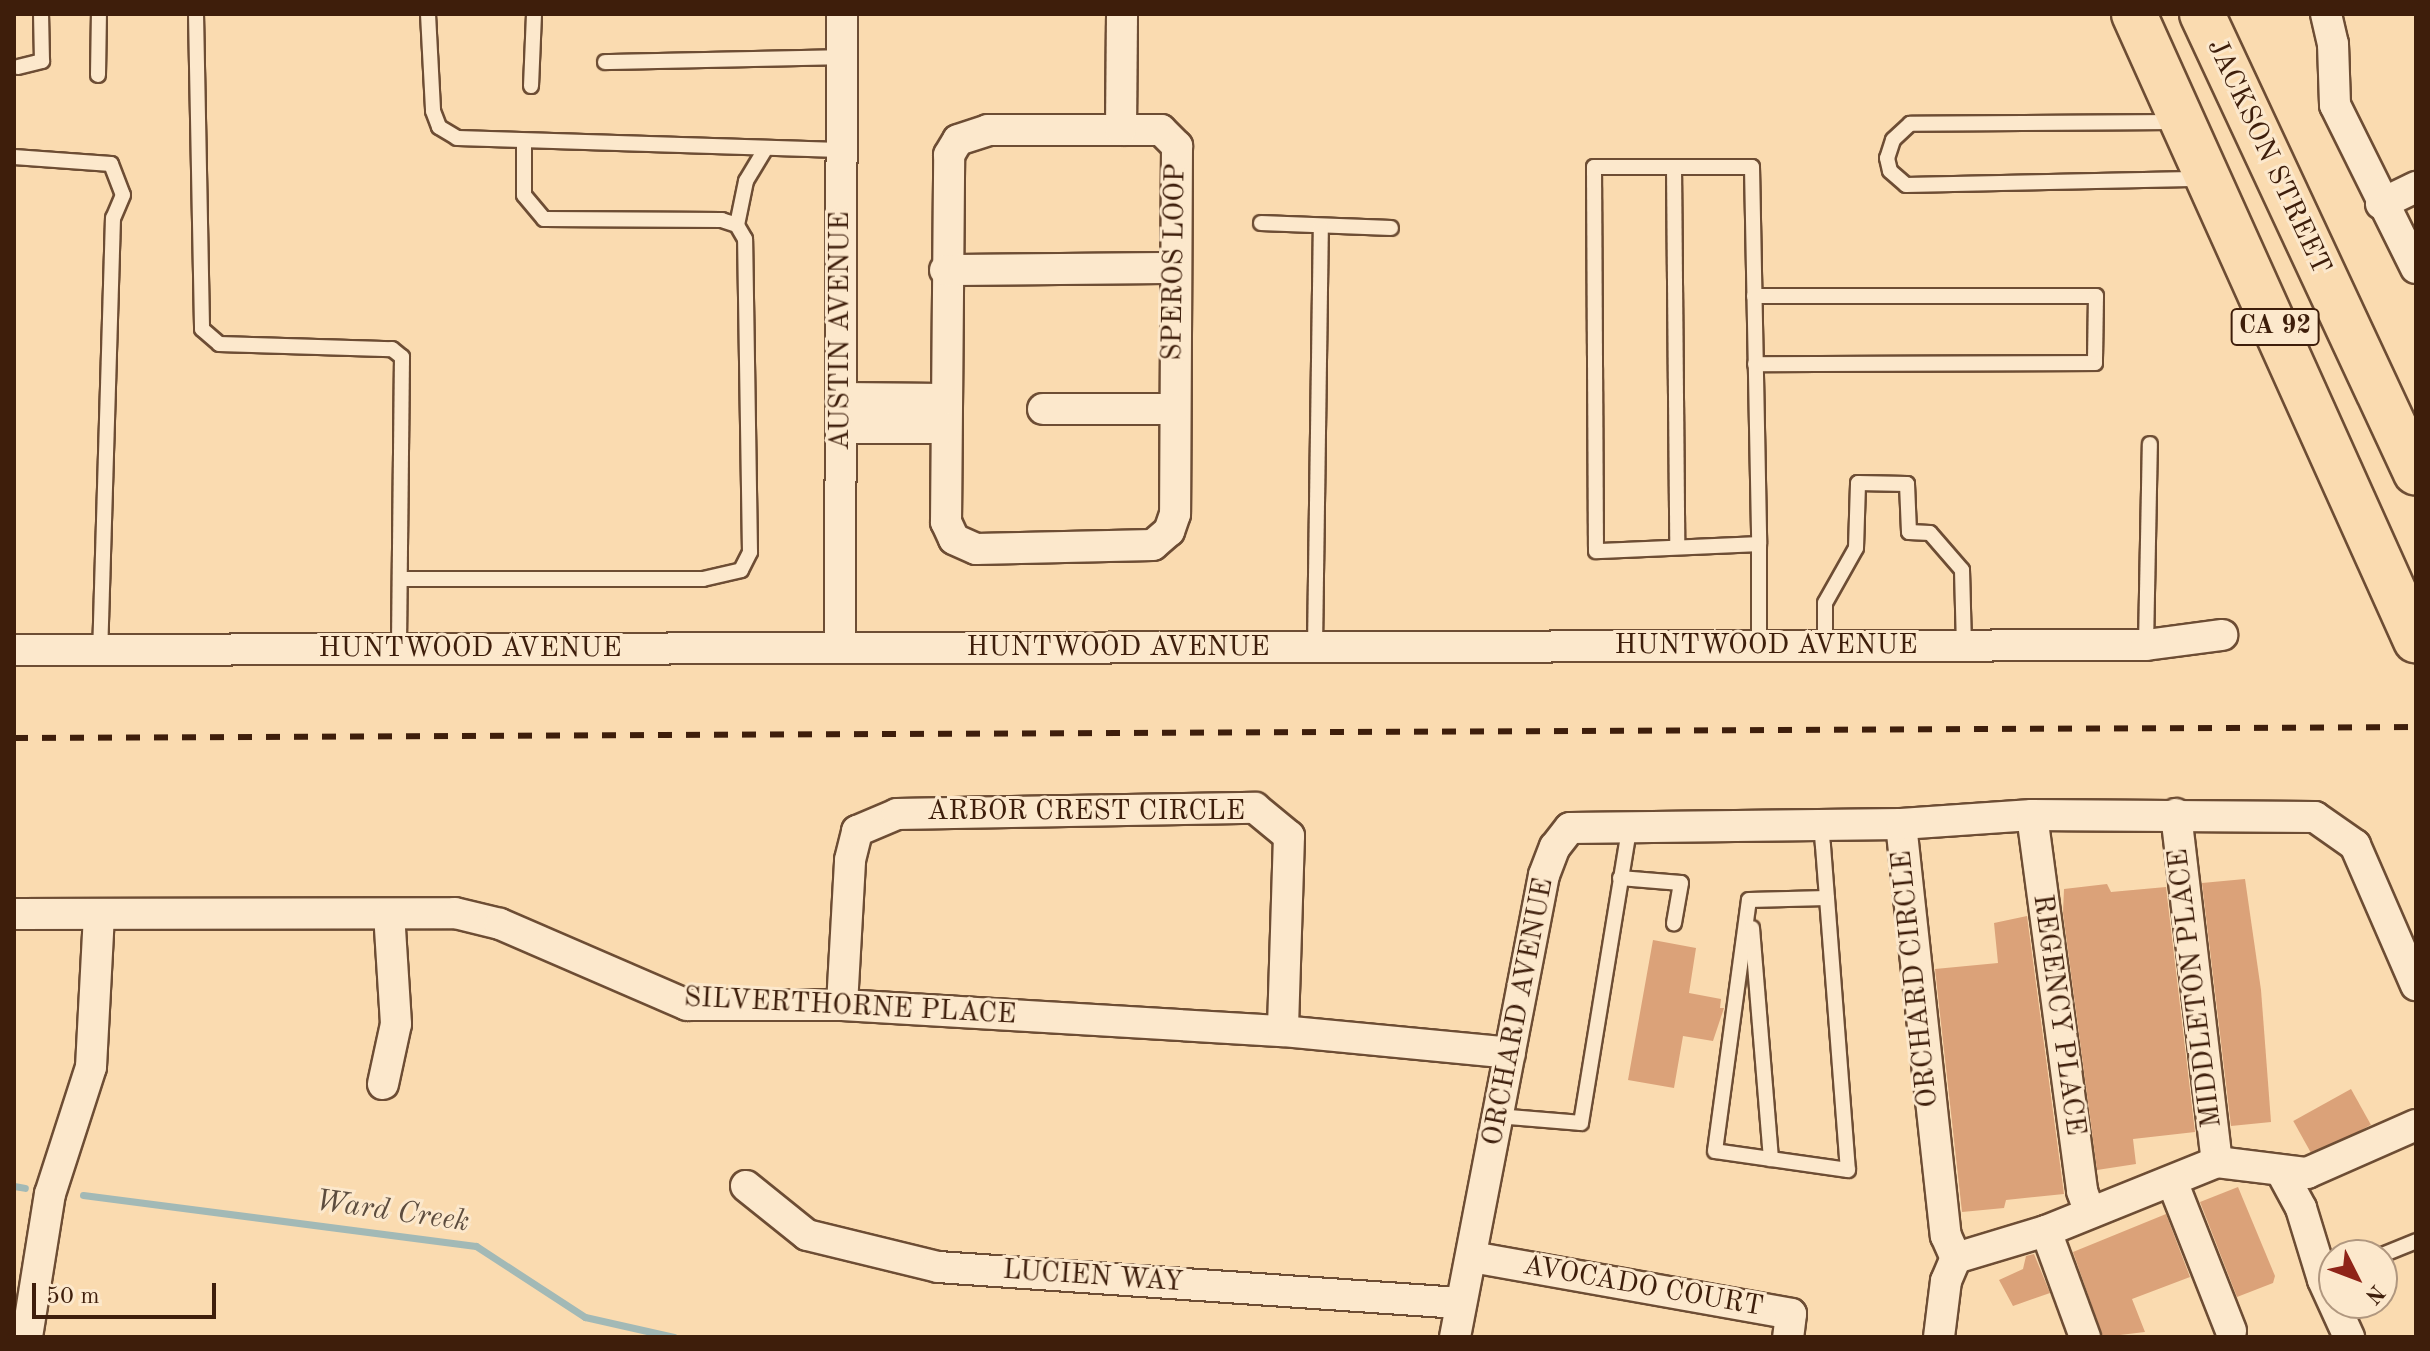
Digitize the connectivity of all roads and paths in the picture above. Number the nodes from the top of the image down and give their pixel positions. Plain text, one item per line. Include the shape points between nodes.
1 (41, 14) edge
2 (99, 14) edge
3 (196, 14) edge
4 (428, 14) edge
5 (534, 14) edge
6 (842, 14) edge
7 (1122, 14) edge
8 (2134, 14) edge
9 (2202, 14) edge
10 (2326, 14) edge
11 (842, 57) junction
12 (605, 62) dead end
13 (18, 67) dead end
14 (98, 75) dead end
15 (531, 86) dead end
16 (2183, 122) junction
17 (1121, 130) junction
18 (524, 144) junction
19 (765, 149) junction
20 (841, 150) junction
21 (14, 157) edge
22 (1674, 167) junction
23 (2208, 179) junction
24 (2416, 187) edge
25 (2381, 204) junction
26 (1261, 223) dead end
27 (737, 225) junction
28 (1321, 226) junction
29 (1391, 228) dead end
30 (1175, 268) junction
31 (2416, 268) edge
32 (945, 270) junction
33 (1754, 296) junction
34 (1755, 364) junction
35 (841, 398) junction
36 (1043, 409) dead end
37 (1173, 409) junction
38 (944, 414) junction
39 (841, 428) junction
40 (2150, 444) dead end
41 (2416, 473) edge
42 (1759, 544) junction
43 (1677, 547) junction
44 (400, 579) junction
45 (2222, 635) dead end
46 (2416, 641) edge
47 (2146, 645) junction
48 (1759, 646) junction
49 (1825, 646) junction
50 (1964, 646) junction
51 (1315, 647) junction
52 (840, 648) junction
53 (399, 649) junction
54 (14, 650) edge
55 (100, 650) junction
56 (2176, 814) junction
57 (2032, 815) junction
58 (1821, 823) junction
59 (1630, 824) junction
60 (1901, 824) junction
61 (1620, 878) junction
62 (1827, 898) junction
63 (1749, 900) junction
64 (14, 914) edge
65 (389, 914) junction
66 (99, 915) junction
67 (1674, 923) dead end
68 (2416, 985) edge
69 (842, 1005) junction
70 (1283, 1031) junction
71 (1510, 1053) junction
72 (383, 1084) dead end
73 (1498, 1116) junction
74 (2416, 1125) edge
75 (1771, 1159) junction
76 (2217, 1162) junction
77 (2281, 1171) junction
78 (2172, 1181) junction
79 (746, 1186) dead end
80 (2090, 1213) junction
81 (2046, 1231) junction
82 (2318, 1252) edge
83 (1472, 1257) junction
84 (1956, 1258) junction
85 (1460, 1303) junction
86 (2231, 1331) dead end
87 (27, 1337) edge
88 (1455, 1337) edge
89 (1788, 1337) edge
90 (1939, 1337) edge
91 (2085, 1337) edge

1 - 13 lane via 42,61
2 - 14 lane
3 - 44 lane via 202,329 219,344 392,349 402,357
4 - 18 lane via 433,111 439,127 457,138
5 - 15 lane
6 - 11 street, AUSTIN AVENUE
7 - 17 street
8 - 16 main road, CA 92
9 - 41 main road, JACKSON STREET / CA 92
10 - 25 street via 2333,44 2335,105
11 - 12 lane
11 - 20 street, AUSTIN AVENUE
16 - 23 main road, CA 92
16 - 23 lane via 1910,124 1893,140 1887,158 1890,171 1906,185
17 - 30 street, SPEROS LOOP via 1161,130 1177,146
17 - 32 street, SPEROS LOOP via 988,130 958,140 948,171
18 - 19 lane
18 - 27 lane via 524,195 544,219 722,220
19 - 20 lane
19 - 27 lane via 746,181
20 - 35 street, AUSTIN AVENUE
21 - 55 lane via 111,164 123,195 113,218
22 - 33 lane via 1752,167
22 - 43 lane
22 - 43 lane via 1594,167 1596,551
23 - 46 main road, CA 92
24 - 25 street
25 - 31 street
26 - 28 lane
27 - 44 lane via 745,239 750,552 741,570 703,579
28 - 29 lane
28 - 51 lane
30 - 32 street
30 - 37 street, SPEROS LOOP
32 - 38 street, SPEROS LOOP
33 - 34 lane
33 - 34 lane via 2096,296 2095,363
34 - 42 lane
35 - 38 street
35 - 39 street, AUSTIN AVENUE
36 - 37 street
37 - 38 street, SPEROS LOOP via 1175,514 1169,531 1153,545 1137,549 976,549 954,539 946,522
38 - 39 street
39 - 52 street, AUSTIN AVENUE
40 - 47 lane
42 - 43 lane
42 - 48 lane
44 - 53 lane
45 - 47 street, HUNTWOOD AVENUE
47 - 50 street, HUNTWOOD AVENUE
48 - 49 street, HUNTWOOD AVENUE
48 - 51 street, HUNTWOOD AVENUE
49 - 50 street, HUNTWOOD AVENUE
49 - 50 lane via 1825,603 1856,548 1858,483 1907,484 1909,532 1930,533 1962,570
51 - 52 street, HUNTWOOD AVENUE
52 - 53 street, HUNTWOOD AVENUE
53 - 55 street, HUNTWOOD AVENUE
54 - 55 street, HUNTWOOD AVENUE
56 - 57 street, ORCHARD CIRCLE
56 - 68 street, ORCHARD CIRCLE via 2285,813 2315,817 2336,827 2355,845
56 - 76 street, MIDDLETON PLACE
57 - 60 street, ORCHARD CIRCLE
57 - 80 street, REGENCY PLACE via 2082,1191
58 - 59 street, ORCHARD AVENUE
58 - 60 street, ORCHARD AVENUE
58 - 62 lane
59 - 61 lane
59 - 71 street, ORCHARD AVENUE via 1570,828 1555,847 1544,875
60 - 84 street, ORCHARD CIRCLE via 1946,1236
61 - 67 lane via 1681,883
61 - 73 lane via 1581,1123
62 - 63 lane
62 - 75 lane via 1848,1170
63 - 75 lane
63 - 75 lane via 1715,1151
64 - 66 street, SILVERTHORNE PLACE
65 - 66 street, SILVERTHORNE PLACE
65 - 69 street, SILVERTHORNE PLACE via 455,913 500,924 687,1005
65 - 72 street via 396,1024
66 - 87 street via 91,1067 50,1194
69 - 70 street, SILVERTHORNE PLACE
69 - 70 street, ARBOR CREST CIRCLE via 850,860 857,831 897,814 1255,808 1289,836
70 - 71 street, SILVERTHORNE PLACE
71 - 73 street, ORCHARD AVENUE
73 - 83 street, ORCHARD AVENUE
74 - 77 street via 2336,1164 2307,1173
76 - 77 street
76 - 78 street
77 - 82 street
78 - 80 street
78 - 86 street
79 - 85 street, LUCIEN WAY via 807,1235 938,1267
80 - 81 street
81 - 84 street
81 - 91 street
83 - 85 street, ORCHARD AVENUE
83 - 89 street, AVOCADO COURT via 1791,1314
84 - 90 street via 1946,1281
85 - 88 street, ORCHARD AVENUE

